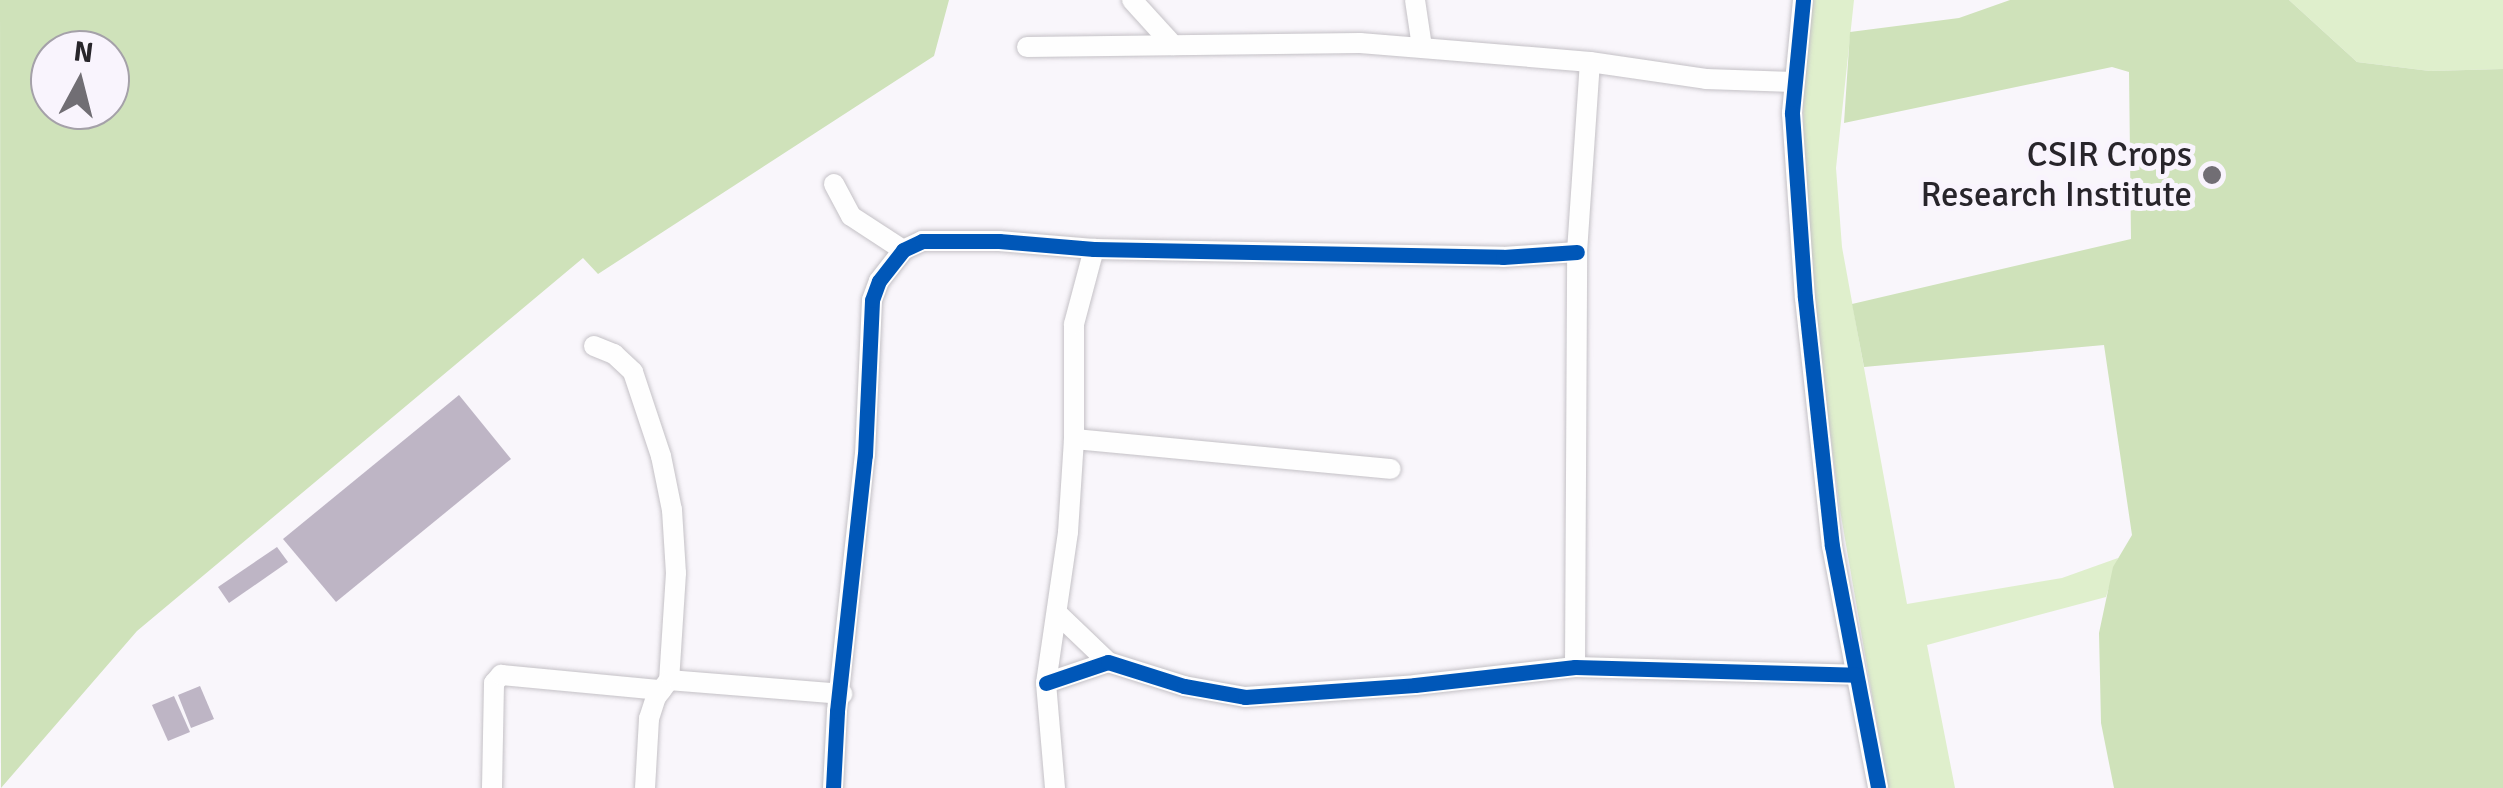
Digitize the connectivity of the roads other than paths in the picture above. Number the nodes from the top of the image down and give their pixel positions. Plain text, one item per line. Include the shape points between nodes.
1 (1132, 0) edge
2 (1415, 0) edge
3 (1803, 0) edge
4 (1173, 46) junction
5 (1028, 47) dead end
6 (1422, 47) junction
7 (1590, 62) junction
8 (1794, 82) junction
9 (834, 184) dead end
10 (1094, 249) junction
11 (903, 250) junction
12 (1577, 252) junction
13 (594, 346) dead end
14 (1074, 439) junction
15 (1391, 469) dead end
16 (1059, 615) junction
17 (1108, 662) junction
18 (1575, 667) junction
19 (1856, 675) junction
20 (1046, 683) junction
21 (665, 684) junction
22 (842, 694) junction
23 (492, 788) edge
24 (645, 788) edge
25 (834, 788) edge
26 (1055, 788) edge
27 (1878, 788) edge

1 - 4 street
2 - 6 street
3 - 8 street
4 - 5 street
4 - 6 street
6 - 7 street
7 - 8 street via 1706,79
7 - 12 street
8 - 19 street via 1804,298 1832,546
9 - 11 street via 851,216
10 - 11 street via 999,241 922,242
10 - 12 street via 1503,257
10 - 14 street via 1074,324
11 - 22 street via 872,300 866,454
12 - 18 street
13 - 21 street via 634,372 661,456 676,574
14 - 15 street
14 - 16 street
16 - 17 street
16 - 20 street
17 - 18 street via 1245,697
17 - 20 street
18 - 19 street
19 - 27 street
20 - 26 street
21 - 22 street
21 - 23 street via 501,676 494,683
21 - 24 street via 649,718
22 - 25 street

